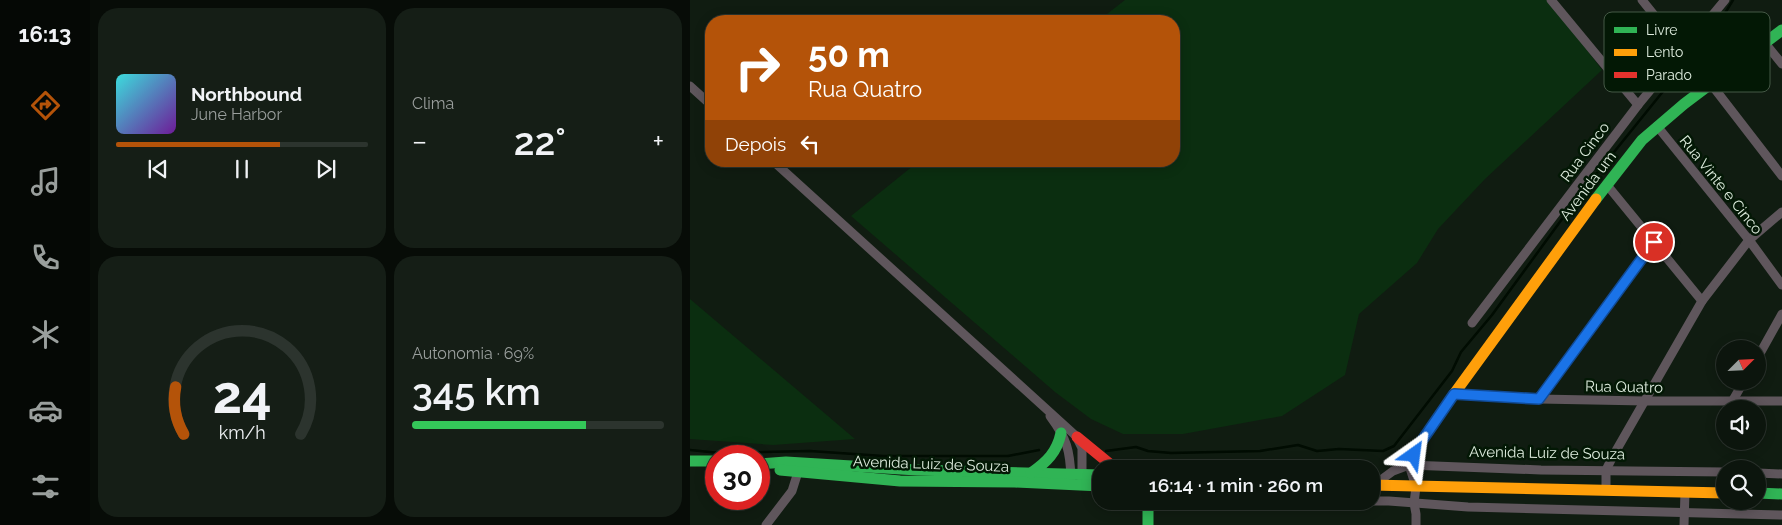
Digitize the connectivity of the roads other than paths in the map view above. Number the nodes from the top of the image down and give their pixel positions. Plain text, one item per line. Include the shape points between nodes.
1 (1551, 0) edge
2 (1642, 0) edge
3 (1725, 0) edge
4 (1652, 12) edge
5 (1715, 12) edge
6 (1782, 30) edge
7 (1770, 39) edge
8 (1770, 49) edge
9 (1604, 64) edge
10 (1782, 64) edge
11 (690, 86) edge
12 (1627, 92) edge
13 (1649, 92) edge
14 (1702, 92) edge
15 (1718, 92) edge
16 (705, 100) edge
17 (1638, 105) junction
18 (1657, 126) junction
19 (780, 167) edge
20 (1782, 176) edge
21 (1606, 185) junction
22 (1782, 212) edge
23 (1749, 240) junction
24 (1654, 242) junction
25 (1782, 285) edge
26 (1702, 301) junction
27 (1782, 314) edge
28 (1472, 323) dead end
29 (1766, 343) edge
30 (1739, 390) edge
31 (1454, 394) junction
32 (1539, 399) junction
33 (1716, 400) edge
34 (1733, 400) edge
35 (1645, 401) junction
36 (1766, 401) edge
37 (1782, 401) edge
38 (1040, 402) junction
39 (1061, 433) junction
40 (1077, 437) junction
41 (1105, 460) edge
42 (690, 461) edge
43 (705, 462) edge
44 (770, 463) edge
45 (1409, 465) junction
46 (770, 468) edge
47 (1606, 470) junction
48 (798, 472) junction
49 (1716, 472) edge
50 (1031, 473) junction
51 (1766, 473) edge
52 (1782, 474) edge
53 (1092, 476) edge
54 (1077, 479) junction
55 (1380, 480) edge
56 (1092, 483) edge
57 (1380, 485) edge
58 (1416, 487) junction
59 (1606, 490) junction
60 (1685, 492) junction
61 (1716, 493) edge
62 (1766, 493) edge
63 (1782, 494) edge
64 (1380, 501) edge
65 (1414, 503) junction
66 (1148, 510) edge
67 (1684, 513) junction
68 (1782, 515) edge
69 (766, 525) edge
70 (1148, 525) edge
71 (1416, 525) edge
72 (1684, 525) edge

1 - 9 street
2 - 4 street
3 - 5 street, Rua Cinco
6 - 7 main road, Avenida um
8 - 10 street
11 - 16 street
12 - 17 street
13 - 17 street, Rua Cinco
14 - 18 main road, Avenida um
15 - 20 street
17 - 28 street, Rua Cinco
18 - 21 main road, Avenida um
18 - 23 street, Rua Vinte e Cinco
19 - 38 street
21 - 24 street
21 - 31 main road, Avenida um
22 - 23 street
23 - 25 street, Rua Vinte e Cinco
23 - 26 street
24 - 26 street
24 - 32 street
26 - 35 street
27 - 29 street
30 - 34 street
31 - 32 street, Rua Quatro
31 - 45 street
32 - 35 street, Rua Quatro
33 - 35 street, Rua Quatro
35 - 47 street
36 - 37 street, Rua Quatro
38 - 39 street
38 - 40 street
39 - 50 main road via 1052,458
39 - 54 street
40 - 41 main road
40 - 54 street via 1082,448
42 - 43 main road
44 - 50 main road, Avenida Luiz de Souza
45 - 47 street, Avenida Luiz de Souza
45 - 55 street, Avenida Luiz de Souza
45 - 58 street
46 - 48 main road, Avenida Luiz de Souza
47 - 49 street, Avenida Luiz de Souza
47 - 59 street
48 - 54 main road, Avenida Luiz de Souza via 900,481
48 - 69 street via 792,491
50 - 54 main road, Avenida Luiz de Souza
51 - 52 street
53 - 54 main road, Avenida Luiz de Souza
54 - 56 main road, Avenida Luiz de Souza
57 - 58 main road, Avenida Luiz de Souza
58 - 59 main road, Avenida Luiz de Souza
58 - 65 street
59 - 60 main road, Avenida Luiz de Souza
60 - 61 main road, Avenida Luiz de Souza
60 - 67 street
62 - 63 main road
64 - 65 street
65 - 67 street via 1468,508
65 - 71 street
66 - 70 main road
67 - 68 street
67 - 72 street

